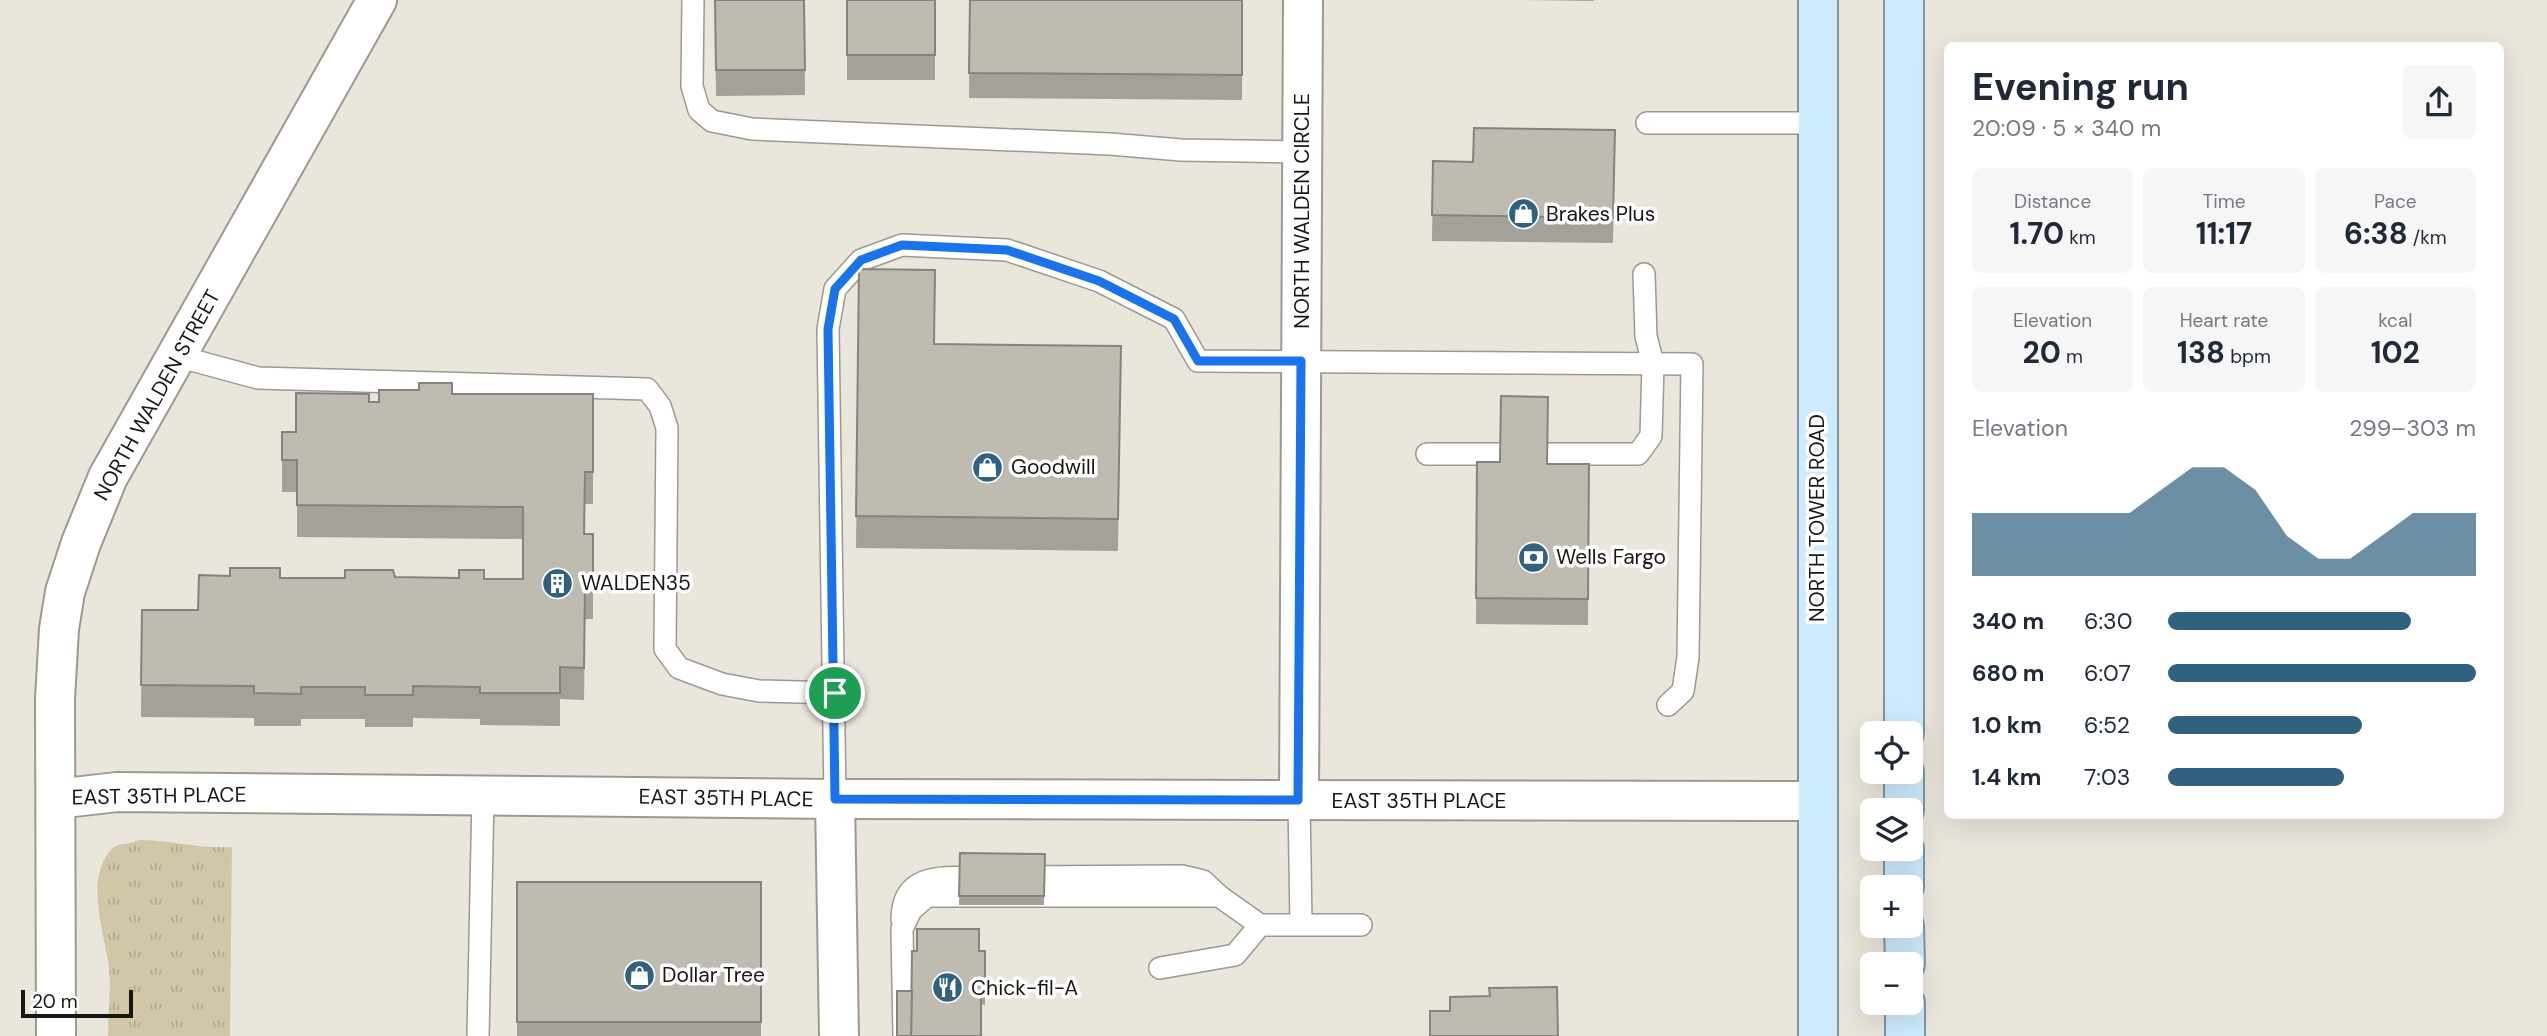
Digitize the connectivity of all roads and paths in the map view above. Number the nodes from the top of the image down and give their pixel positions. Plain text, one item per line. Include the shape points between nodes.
1 (377, 0) edge
2 (693, 0) edge
3 (1303, 0) edge
4 (1818, 0) edge
5 (1904, 0) edge
6 (1647, 123) dead end
7 (1818, 123) junction
8 (1302, 152) junction
9 (1644, 274) dead end
10 (177, 356) junction
11 (1301, 361) junction
12 (1653, 364) junction
13 (1427, 454) dead end
14 (1500, 454) edge
15 (1548, 454) edge
16 (835, 693) junction
17 (1668, 705) dead end
18 (1904, 721) edge
19 (483, 796) junction
20 (56, 799) junction
21 (835, 799) junction
22 (1298, 800) junction
23 (1817, 801) junction
24 (1301, 924) junction
25 (1260, 925) junction
26 (1361, 925) dead end
27 (1160, 968) dead end
28 (1905, 1015) edge
29 (56, 1036) edge
30 (478, 1036) edge
31 (839, 1036) edge
32 (904, 1036) edge
33 (1818, 1036) edge
34 (1905, 1036) edge

1 - 10 street, NORTH WALDEN STREET
2 - 8 lane via 692,86 699,110 712,121 752,129
3 - 8 street, NORTH WALDEN CIRCLE
4 - 7 main road, NORTH TOWER ROAD
5 - 18 main road
6 - 7 lane
7 - 23 main road, NORTH TOWER ROAD
8 - 11 street, NORTH WALDEN CIRCLE
9 - 12 lane via 1646,336
10 - 16 lane via 258,378 647,389 660,406 667,428 664,649 680,668 722,684 759,691
10 - 20 street, NORTH WALDEN STREET via 108,477 65,592 55,699
11 - 12 lane
11 - 16 lane via 1198,361 1174,319 1099,281 1007,250 902,245 861,260 835,289 828,329
11 - 22 street, NORTH WALDEN CIRCLE
12 - 15 lane via 1651,436 1638,454
12 - 17 lane via 1692,364 1688,657 1683,691
13 - 14 lane
16 - 21 lane
19 - 20 street, EAST 35TH PLACE via 117,792
19 - 21 street, EAST 35TH PLACE
19 - 30 lane
20 - 29 street, NORTH WALDEN STREET
21 - 22 street, EAST 35TH PLACE
21 - 31 street
22 - 23 street, EAST 35TH PLACE
22 - 24 lane
23 - 33 main road, NORTH TOWER ROAD
24 - 25 lane
24 - 26 lane
25 - 27 lane via 1235,955
25 - 32 lane via 1219,896 927,896 911,910 902,929
28 - 34 main road

